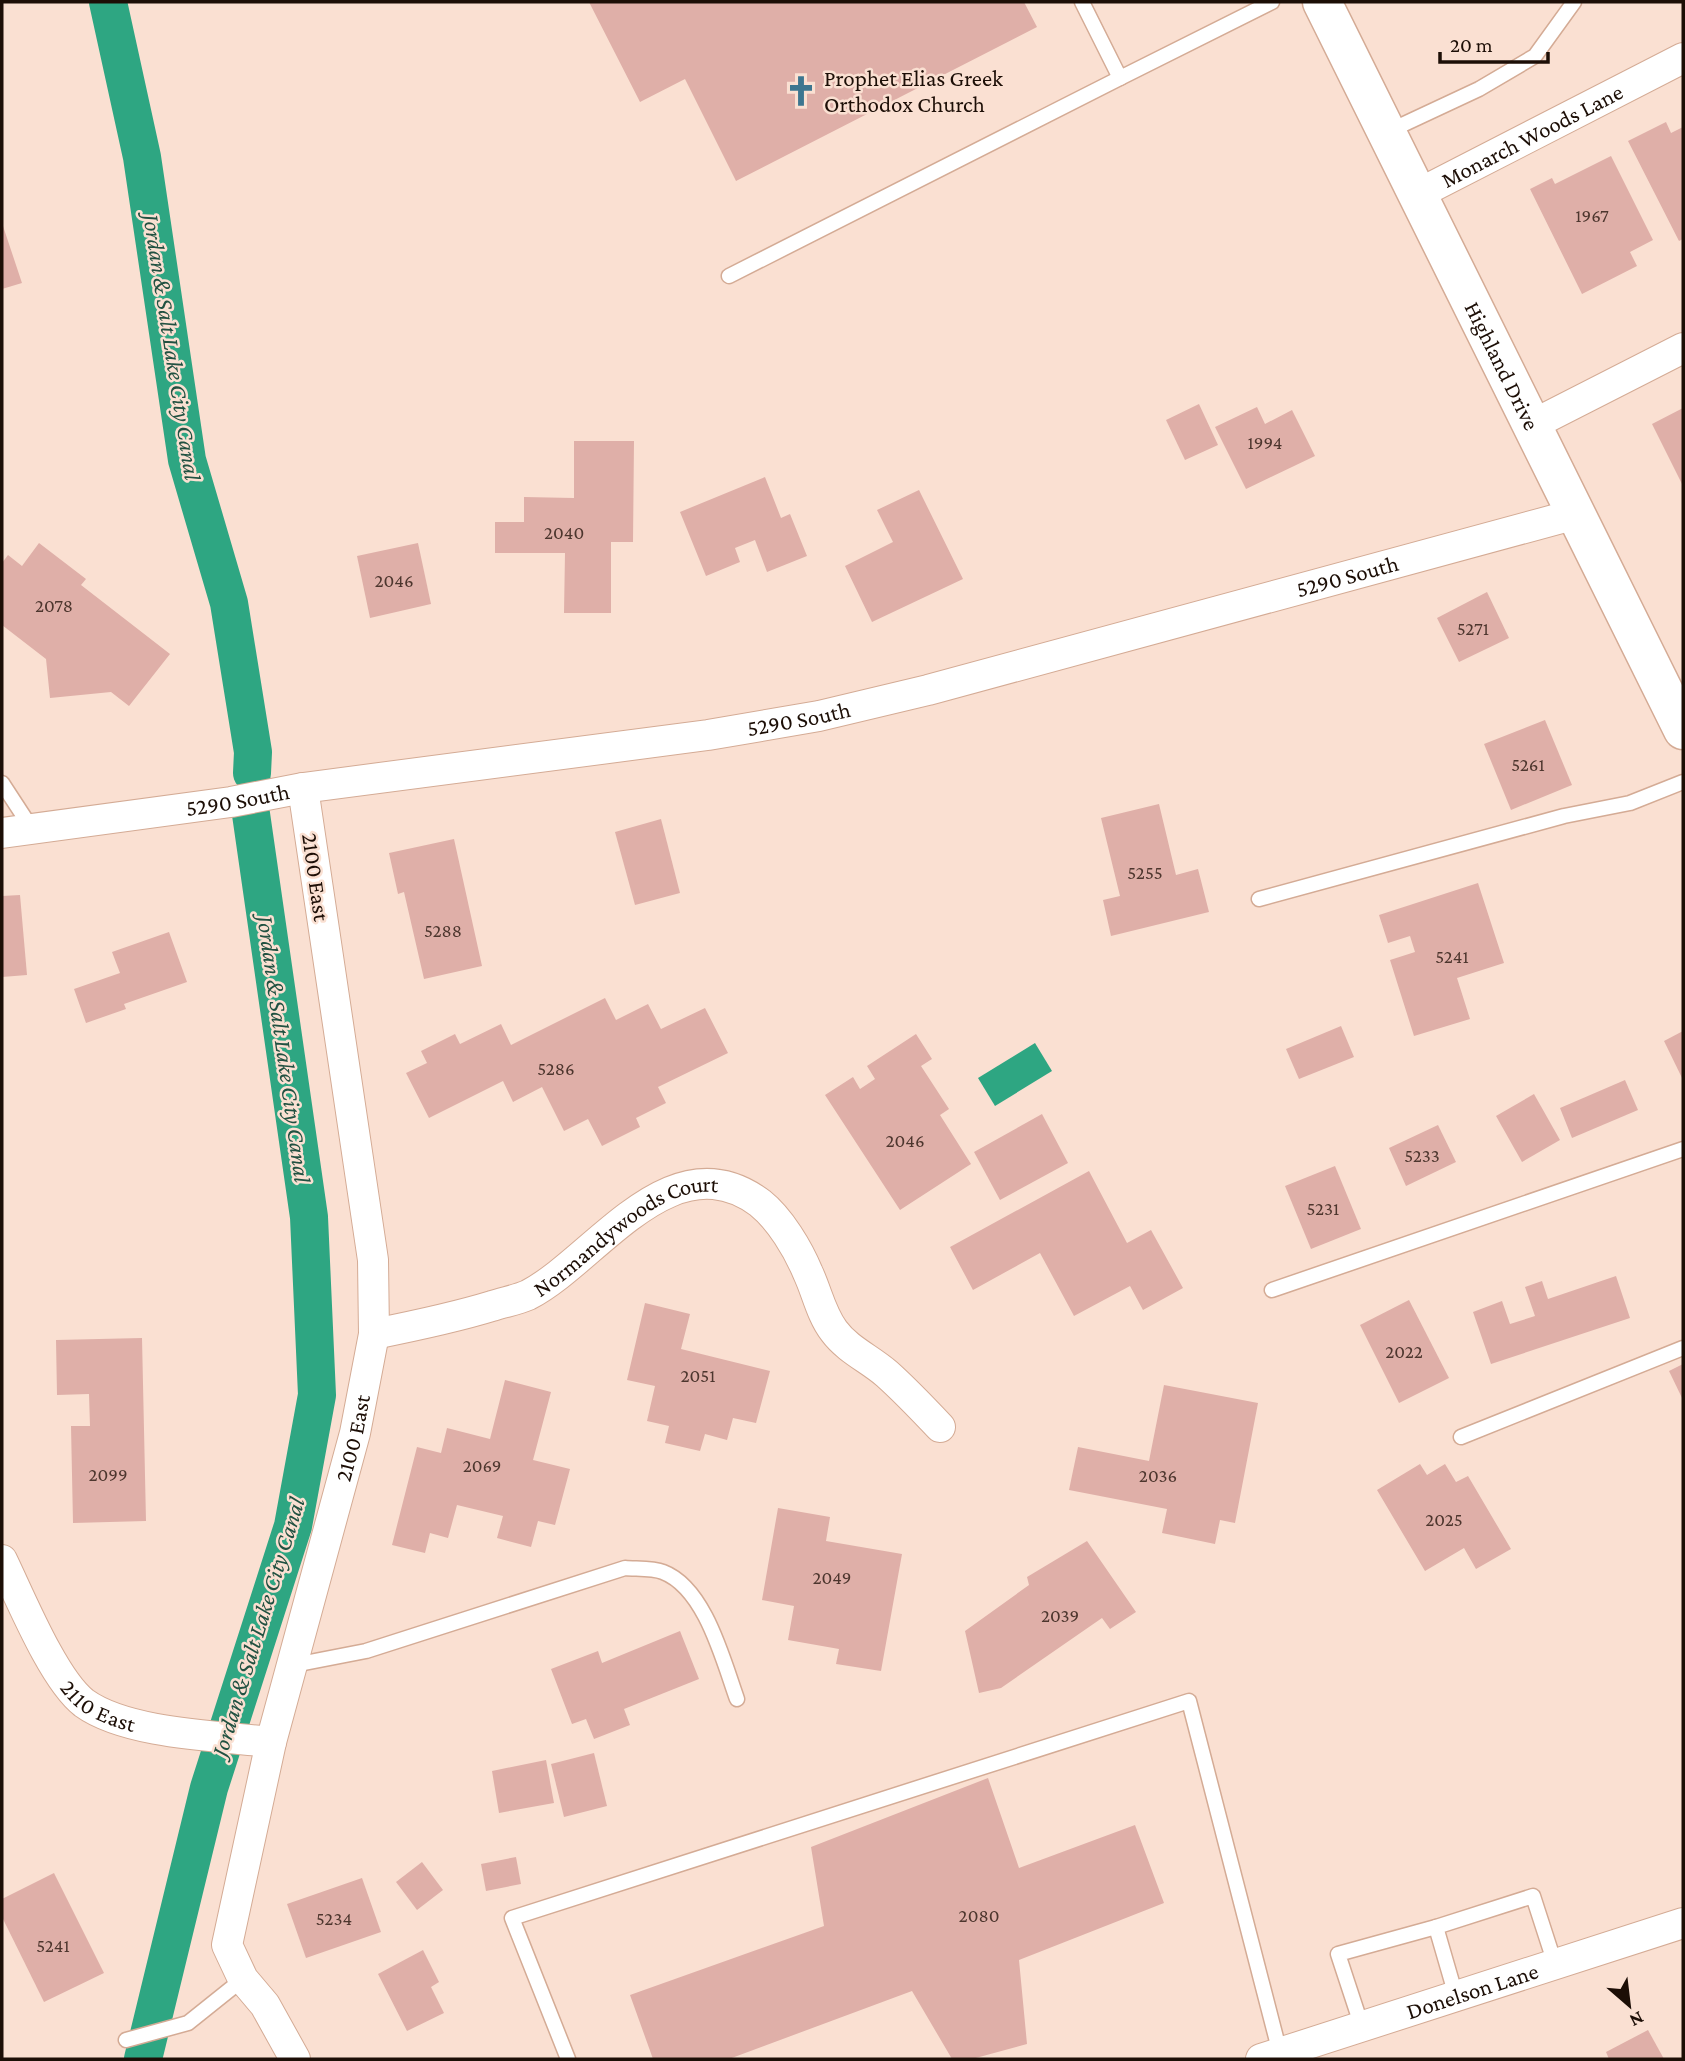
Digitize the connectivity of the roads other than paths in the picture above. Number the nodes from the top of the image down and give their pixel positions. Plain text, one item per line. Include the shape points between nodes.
1 (1083, 2) edge
2 (1272, 2) edge
3 (1322, 2) edge
4 (1574, 2) edge
5 (1683, 58) edge
6 (1120, 78) junction
7 (1387, 132) junction
8 (1418, 194) junction
9 (729, 276) dead end
10 (1683, 348) edge
11 (1532, 425) junction
12 (1576, 513) junction
13 (1683, 730) edge
14 (1683, 782) edge
15 (2, 783) edge
16 (303, 788) junction
17 (32, 831) junction
18 (2, 833) edge
19 (1259, 899) dead end
20 (1683, 1149) edge
21 (1272, 1290) dead end
22 (374, 1335) junction
23 (1683, 1348) edge
24 (940, 1427) dead end
25 (1461, 1437) dead end
26 (2, 1560) edge
27 (294, 1665) junction
28 (737, 1699) dead end
29 (259, 1740) junction
30 (1683, 1923) edge
31 (1436, 1927) junction
32 (1555, 1964) junction
33 (243, 1979) junction
34 (1456, 1996) junction
35 (1362, 2027) junction
36 (125, 2040) dead end
37 (1275, 2057) edge
38 (295, 2059) edge
39 (568, 2059) edge

1 - 6 lane
2 - 6 lane
3 - 7 main road, Highland Drive
4 - 7 lane via 1535,56 1479,89
5 - 8 street, Monarch Woods Lane
6 - 9 lane
7 - 8 main road, Highland Drive
8 - 11 main road, Highland Drive
10 - 11 street
11 - 12 main road, Highland Drive
12 - 13 main road, Highland Drive via 1667,686
12 - 16 street, 5290 South via 819,716
14 - 19 lane via 1630,803 1564,816
15 - 17 lane
16 - 17 street, 5290 South
16 - 22 street, 2100 East via 373,1260
17 - 18 street, 5290 South
20 - 21 lane
22 - 24 street, Normandywoods Court via 526,1296 554,1279 642,1205 680,1189 712,1184 739,1191 761,1204 778,1222 807,1270 834,1330
22 - 27 street, 2100 East via 355,1433
23 - 25 lane
26 - 29 street, 2110 East via 49,1657 83,1702 125,1724
27 - 28 lane via 366,1651 625,1568 662,1571 683,1585 710,1623
27 - 29 street, 2100 East
29 - 33 street, 2100 East via 227,1945
30 - 32 street, Donelson Lane
31 - 32 lane via 1533,1896
31 - 34 lane
31 - 35 lane via 1338,1954
32 - 34 street, Donelson Lane
33 - 36 lane via 188,2023
33 - 38 street, 2100 East via 265,2005
34 - 35 street, Donelson Lane
35 - 37 street, Donelson Lane
37 - 39 lane via 1189,1701 512,1918

